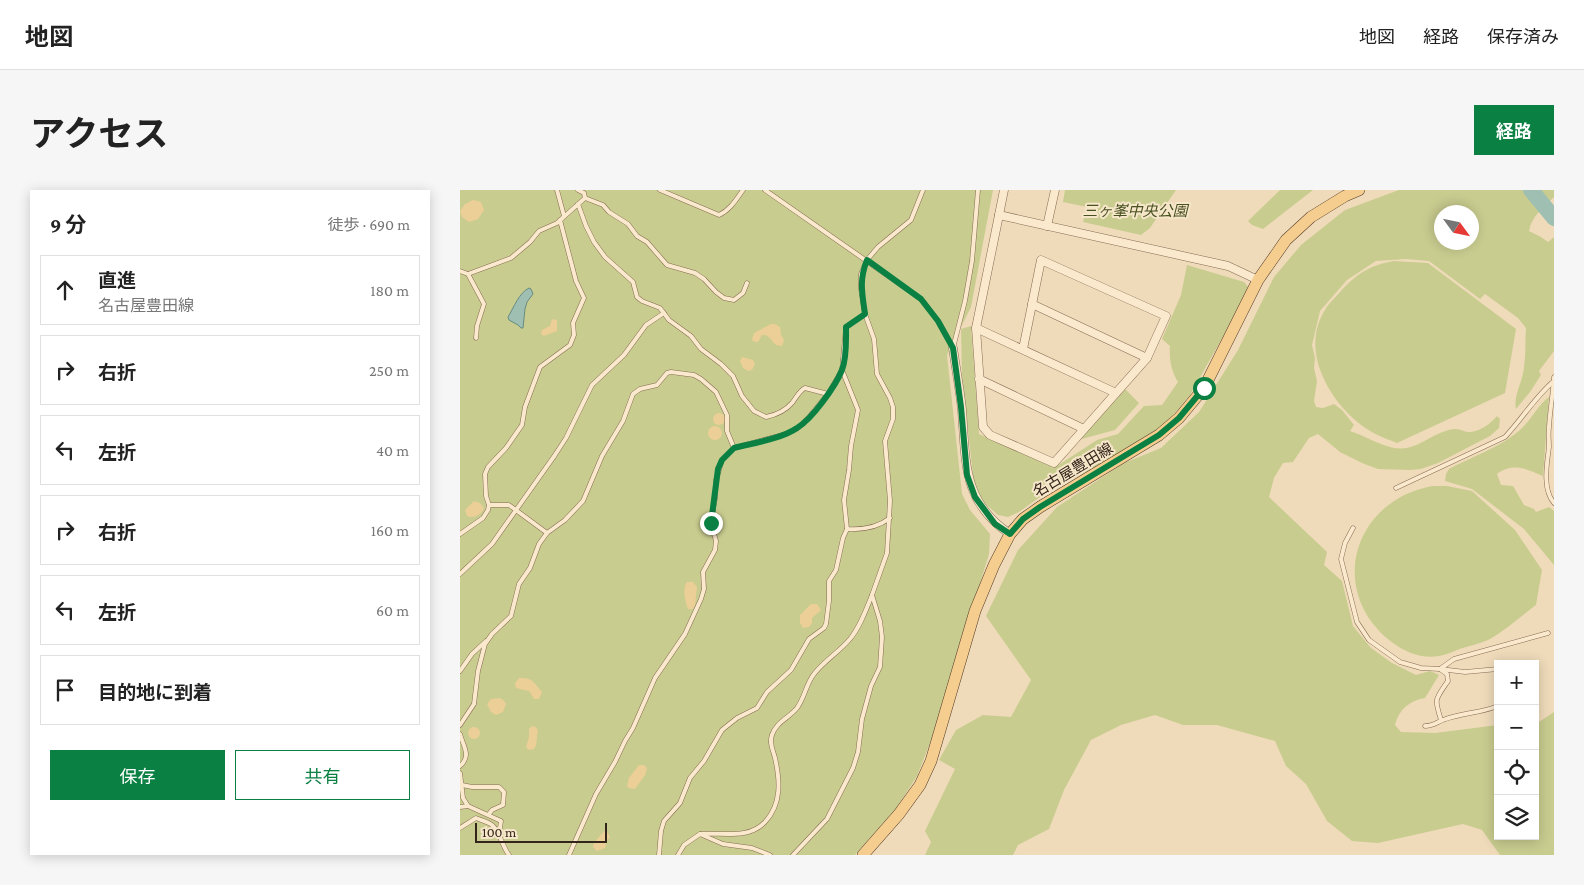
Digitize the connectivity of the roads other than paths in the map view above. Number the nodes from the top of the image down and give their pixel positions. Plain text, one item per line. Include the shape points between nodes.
1 (557, 190) edge
2 (578, 190) edge
3 (660, 190) edge
4 (743, 190) edge
5 (765, 190) edge
6 (922, 190) edge
7 (978, 190) edge
8 (1004, 190) edge
9 (1055, 190) edge
10 (1359, 190) edge
11 (585, 198) junction
12 (578, 204) junction
13 (999, 215) junction
14 (562, 218) junction
15 (1047, 226) junction
16 (867, 260) junction
17 (460, 271) edge
18 (468, 274) junction
19 (1258, 280) junction
20 (747, 283) dead end
21 (1032, 304) junction
22 (664, 314) junction
23 (865, 314) junction
24 (976, 328) junction
25 (476, 338) dead end
26 (953, 348) junction
27 (1022, 349) junction
28 (1147, 358) junction
29 (842, 370) junction
30 (1554, 377) edge
31 (979, 380) junction
32 (1554, 381) edge
33 (828, 394) junction
34 (1116, 394) junction
35 (1084, 429) junction
36 (734, 448) junction
37 (1396, 488) dead end
38 (1554, 503) edge
39 (489, 505) junction
40 (516, 508) junction
41 (890, 518) junction
42 (1353, 528) dead end
43 (847, 529) junction
44 (547, 533) junction
45 (460, 534) edge
46 (1010, 534) junction
47 (460, 574) edge
48 (872, 595) junction
49 (1548, 633) dead end
50 (490, 638) junction
51 (1440, 669) junction
52 (1494, 669) edge
53 (460, 672) edge
54 (1494, 707) edge
55 (1442, 720) junction
56 (460, 725) edge
57 (1425, 726) dead end
58 (460, 734) edge
59 (460, 766) edge
60 (460, 773) edge
61 (462, 784) junction
62 (468, 806) junction
63 (460, 807) edge
64 (488, 814) junction
65 (460, 828) edge
66 (700, 834) junction
67 (499, 835) junction
68 (509, 855) edge
69 (569, 855) edge
70 (659, 855) edge
71 (678, 855) edge
72 (770, 855) edge
73 (793, 855) edge
74 (863, 855) edge

1 - 14 lane
2 - 11 lane via 584,193
3 - 4 lane via 719,215 735,202
5 - 16 lane
6 - 16 lane via 910,220 886,238
7 - 26 lane via 972,261
8 - 13 street
9 - 15 street
10 - 19 main road, 名古屋豊田線 via 1326,206 1296,230 1272,257
11 - 12 lane
11 - 20 lane via 603,205 628,224 662,261 695,273 724,298 734,300 743,293
12 - 14 lane
12 - 22 lane via 586,226 605,257 633,282 642,301 660,308
13 - 15 street
13 - 24 street
14 - 18 lane via 539,231 511,258
14 - 39 lane via 576,281 584,298 573,323 573,341 540,367 522,425 488,467 484,481
15 - 19 street via 1228,266
16 - 23 lane via 861,274
16 - 26 lane via 921,299
17 - 18 lane
18 - 25 lane via 484,304
19 - 46 main road, 名古屋豊田線 via 1204,388 1179,418 1159,435 1034,511
21 - 27 street
21 - 28 street
21 - 28 street via 1041,260 1166,316
22 - 33 lane via 733,376 746,402 761,416 779,414 805,388
22 - 40 lane via 646,325 624,355 592,385 562,444
23 - 29 lane via 846,327
23 - 41 lane via 874,339 877,374 893,407 893,419 885,441
24 - 27 street
24 - 31 street
26 - 46 street via 967,475 975,497 995,524
27 - 34 street
28 - 34 street
29 - 33 lane
29 - 43 lane via 858,410 844,500
30 - 32 lane
31 - 35 street
31 - 35 street via 983,427 990,434 1054,463
32 - 37 lane via 1505,437
32 - 38 lane via 1546,457 1547,486
33 - 36 lane via 798,428
34 - 35 street
36 - 44 lane via 727,431 727,415 716,392 694,375 667,373 657,385 633,394 583,501
36 - 69 lane via 718,469 711,523 715,550 703,572 701,599 685,634 655,678 633,728 588,810
39 - 40 lane
39 - 45 lane via 483,518
40 - 44 lane
40 - 47 lane via 492,544
41 - 43 lane via 874,527
41 - 48 lane via 887,554
42 - 51 lane via 1344,543 1342,559 1357,622 1369,640 1400,662
43 - 70 lane via 836,570 828,581 829,601 824,628 809,639 791,670 767,692 757,708 722,730 690,778 680,803 664,821
44 - 50 lane via 519,584 511,616
46 - 74 main road, 名古屋豊田線 via 975,611 931,761 920,785
48 - 66 lane via 850,639 815,672 797,707 772,733 770,741 779,793 767,821 753,831 741,834
48 - 73 lane via 880,621 882,653 862,719 858,752 827,819
49 - 51 lane via 1454,659
50 - 53 lane via 472,654
50 - 56 lane via 485,644 478,671 474,704
51 - 52 lane via 1465,672
51 - 55 lane via 1447,674 1448,681 1436,703
54 - 55 lane
55 - 57 lane
58 - 59 lane via 466,756
60 - 61 lane
61 - 62 lane via 463,798
61 - 64 lane via 503,789 503,805
62 - 63 lane
62 - 64 lane
64 - 67 lane via 501,821
65 - 67 lane via 476,818 492,825
66 - 71 lane via 684,845
66 - 72 lane via 724,844 752,848
67 - 68 lane

